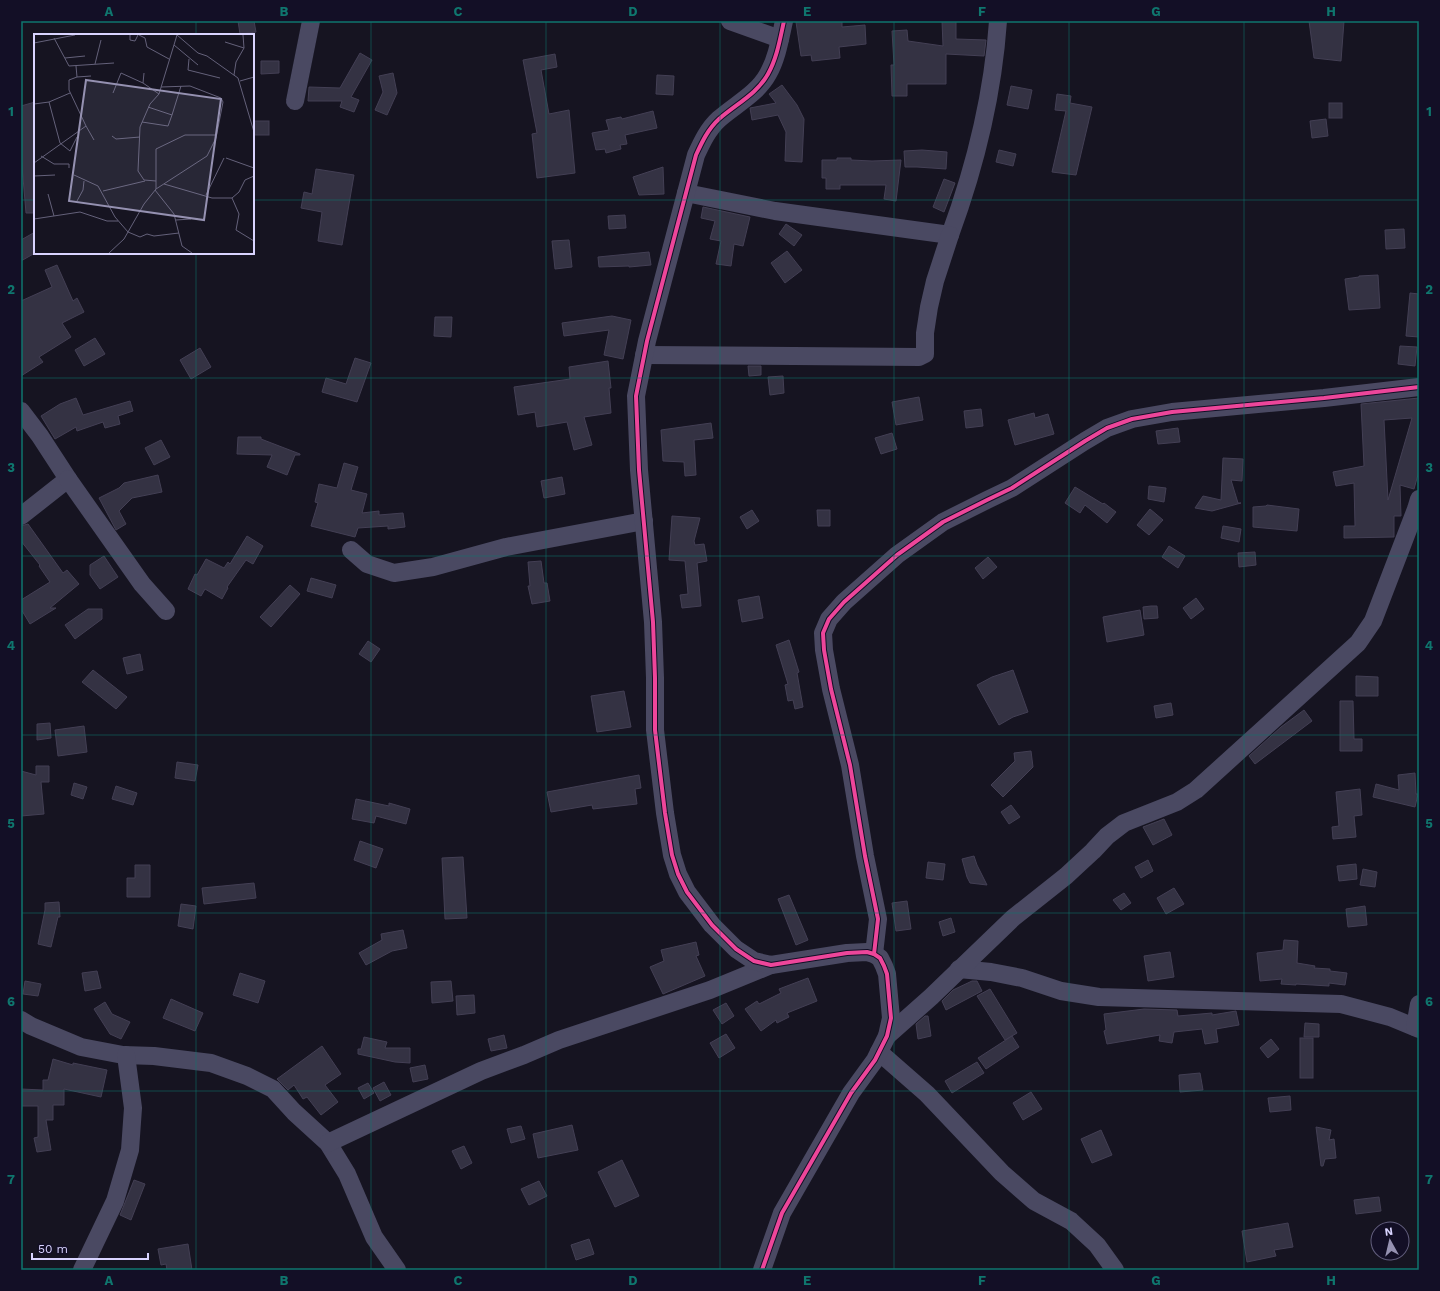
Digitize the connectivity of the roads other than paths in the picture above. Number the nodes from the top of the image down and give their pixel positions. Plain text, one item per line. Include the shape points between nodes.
1 (311, 21) edge
2 (730, 21) edge
3 (784, 21) edge
4 (998, 21) edge
5 (780, 39) junction
6 (295, 101) dead end
7 (686, 193) junction
8 (950, 235) junction
9 (644, 355) junction
10 (1419, 386) edge
11 (21, 411) edge
12 (68, 479) junction
13 (1419, 499) edge
14 (21, 516) edge
15 (644, 521) junction
16 (351, 550) dead end
17 (166, 611) dead end
18 (874, 954) junction
19 (771, 965) junction
20 (959, 969) junction
21 (1419, 1004) edge
22 (21, 1020) edge
23 (1417, 1028) edge
24 (887, 1036) junction
25 (879, 1052) junction
26 (126, 1055) junction
27 (328, 1144) junction
28 (82, 1270) edge
29 (398, 1270) edge
30 (762, 1270) edge
31 (1115, 1270) edge

1 - 6 street
2 - 5 street
3 - 5 street
4 - 8 street via 996,50 983,122 964,197
5 - 7 street via 768,75 745,99 718,120 702,140
7 - 8 street via 775,211
7 - 9 street
8 - 9 street via 929,307 924,354 919,357
9 - 15 street via 636,396 636,412
10 - 18 street via 1172,412 1132,419 1107,428 1012,488 944,522 898,555 844,602 829,619 823,633 824,650 850,765 878,919
11 - 12 street
12 - 14 street
12 - 17 street via 142,584
13 - 20 street via 1373,621 1358,643 1196,790 1177,802 1124,823 1066,876 1013,918
15 - 16 street via 506,547 433,567 394,573 367,564
15 - 19 street via 653,622 655,730 672,855 687,892 712,925 736,949 754,961
18 - 19 street via 848,953
18 - 24 street via 880,958 887,974 891,1018
19 - 27 street via 710,990 559,1040 481,1071
20 - 23 street via 1022,978 1061,991 1099,997 1341,1004
20 - 24 street via 931,998
21 - 23 street
22 - 26 street via 81,1048
24 - 25 street
25 - 30 street via 851,1093 782,1213
25 - 31 street via 927,1094 1007,1178 1034,1201 1071,1222 1097,1245
26 - 27 street via 211,1063 247,1076 273,1089
26 - 28 street via 133,1108 130,1150 115,1201
27 - 29 street via 347,1174 374,1237

